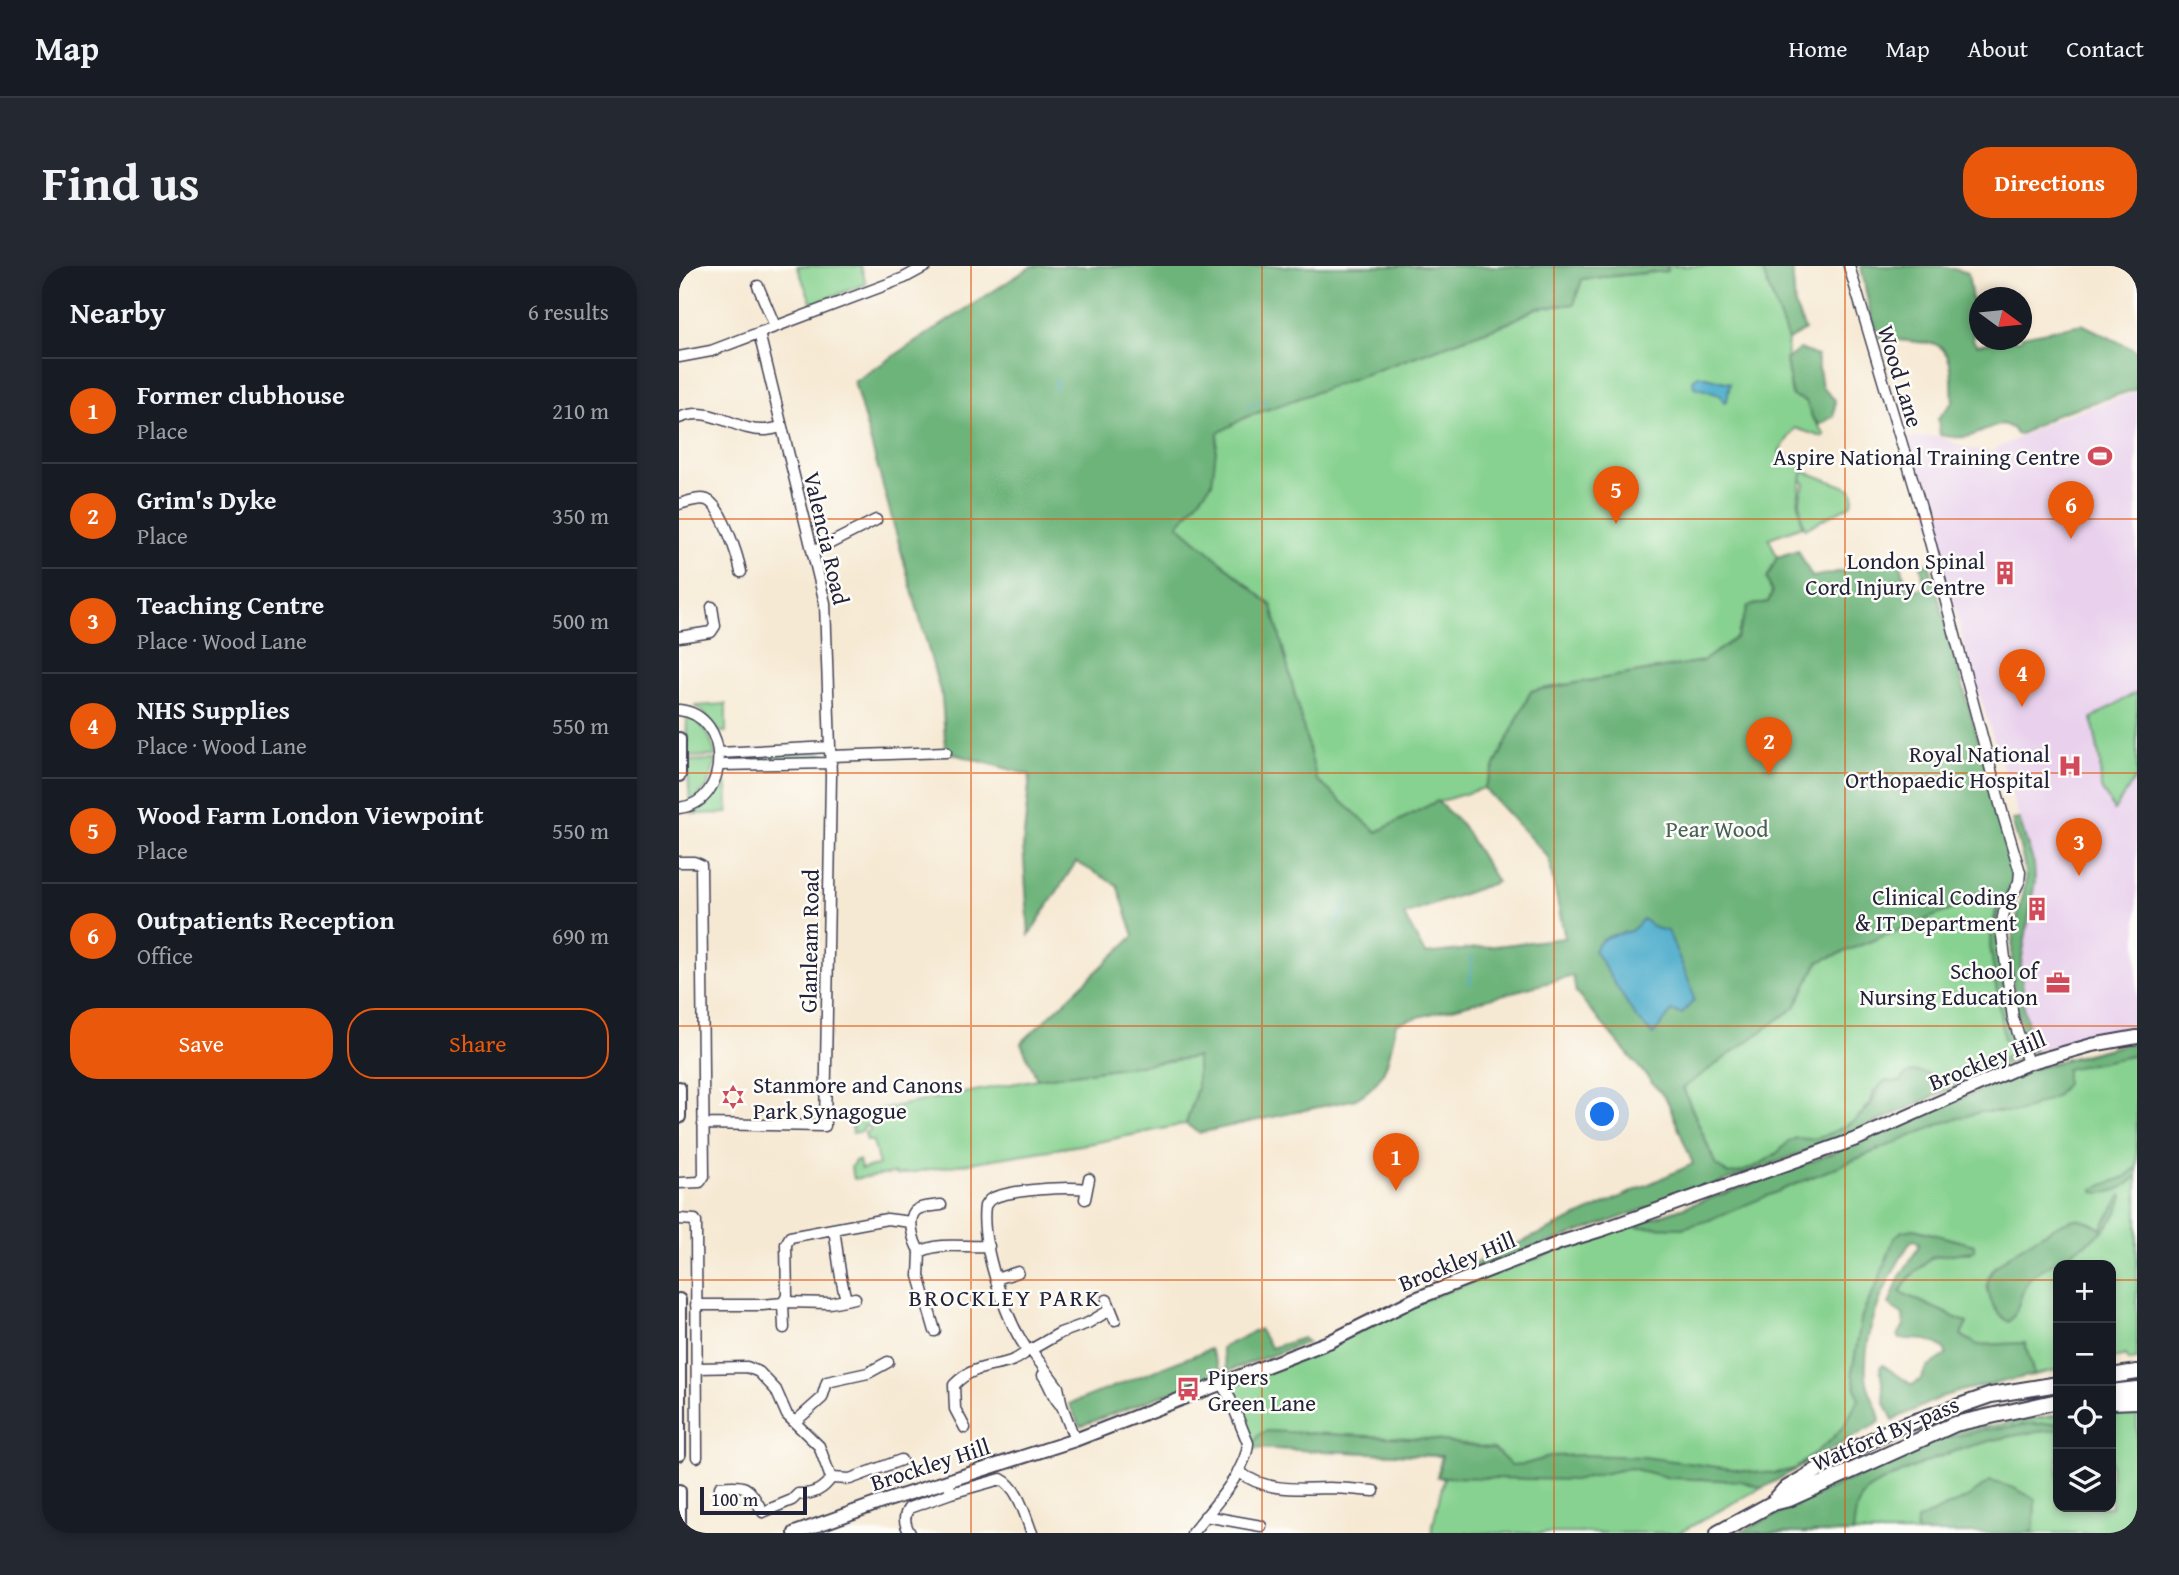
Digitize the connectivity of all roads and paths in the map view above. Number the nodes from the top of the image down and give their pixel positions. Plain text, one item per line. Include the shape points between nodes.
1 (926, 266) edge
2 (1849, 266) edge
3 (758, 286) dead end
4 (775, 326) junction
5 (759, 333) junction
6 (679, 358) edge
7 (679, 418) edge
8 (781, 427) junction
9 (679, 504) edge
10 (876, 520) dead end
11 (813, 552) junction
12 (741, 572) dead end
13 (712, 607) dead end
14 (679, 638) edge
15 (679, 710) edge
16 (679, 738) edge
17 (946, 752) dead end
18 (719, 753) junction
19 (831, 755) junction
20 (720, 765) junction
21 (679, 775) edge
22 (679, 808) edge
23 (679, 862) edge
24 (2137, 1037) edge
25 (2028, 1063) junction
26 (679, 1088) edge
27 (679, 1117) edge
28 (703, 1124) junction
29 (679, 1183) edge
30 (1087, 1189) dead end
31 (940, 1205) dead end
32 (679, 1219) edge
33 (911, 1222) junction
34 (834, 1229) junction
35 (989, 1246) junction
36 (920, 1252) junction
37 (1017, 1272) dead end
38 (996, 1279) junction
39 (679, 1300) edge
40 (783, 1302) junction
41 (696, 1305) junction
42 (1115, 1320) dead end
43 (783, 1328) dead end
44 (935, 1331) dead end
45 (1029, 1352) junction
46 (888, 1362) dead end
47 (697, 1368) junction
48 (2137, 1372) edge
49 (2116, 1375) edge
50 (1224, 1383) junction
51 (2053, 1385) edge
52 (2137, 1388) edge
53 (2116, 1391) edge
54 (2137, 1401) edge
55 (2053, 1402) edge
56 (2116, 1402) edge
57 (2053, 1409) edge
58 (1972, 1419) junction
59 (795, 1422) junction
60 (965, 1428) dead end
61 (1075, 1440) junction
62 (679, 1452) edge
63 (889, 1452) dead end
64 (1238, 1471) junction
65 (831, 1478) junction
66 (720, 1487) dead end
67 (950, 1487) junction
68 (679, 1491) edge
69 (1374, 1491) dead end
70 (1773, 1503) junction
71 (1205, 1516) junction
72 (1261, 1526) dead end
73 (680, 1530) edge
74 (795, 1533) edge
75 (910, 1533) edge
76 (1033, 1533) edge
77 (1192, 1533) edge
78 (1718, 1533) edge

1 - 4 street
2 - 25 street, Wood Lane via 2020,872 2001,928 2013,1018
3 - 4 street
4 - 5 street
5 - 6 street
5 - 8 street, Valencia Road
7 - 8 street via 691,413 763,430
8 - 11 street, Valencia Road
9 - 12 street via 702,499 714,504
10 - 11 street
11 - 19 street, Valencia Road via 825,603
13 - 14 street via 715,626 711,632
15 - 18 street via 704,722
16 - 21 main road
17 - 19 street
18 - 19 street
18 - 20 street
19 - 20 street
19 - 28 street, Glanleam Road via 825,1126
20 - 22 street via 706,795 692,806
23 - 28 street via 701,865
24 - 25 main road, Brockley Hill
25 - 50 main road, Brockley Hill via 1859,1138 1463,1280 1331,1341
26 - 27 main road
28 - 29 street via 703,1180
30 - 35 street via 1071,1186 990,1200 985,1210
31 - 33 street via 918,1209
32 - 41 street via 697,1222
33 - 34 street via 895,1219
33 - 36 street
34 - 40 street via 788,1239 787,1296
34 - 40 street via 846,1300
35 - 36 street via 958,1244
35 - 38 street
36 - 44 street via 919,1276
37 - 38 street
38 - 45 street via 1016,1334
39 - 62 main road
40 - 41 street
40 - 43 street
41 - 47 street
42 - 45 street via 1109,1305 1088,1323
45 - 60 street via 1013,1361 977,1369 954,1385 955,1409
45 - 61 street via 1055,1382
46 - 59 street via 868,1373 827,1382 822,1398
47 - 59 street via 755,1369 770,1382
47 - 62 street via 697,1452
48 - 49 highway
50 - 61 main road, Brockley Hill
50 - 64 street via 1248,1443
51 - 70 highway, Watford By-pass via 1991,1395 1893,1429 1784,1490
52 - 53 highway
54 - 56 highway
55 - 58 highway, Watford By-pass
57 - 58 highway
58 - 70 highway, Watford By-pass
59 - 65 street via 819,1446
61 - 67 main road, Brockley Hill
63 - 65 street via 897,1461 850,1479
64 - 69 street via 1292,1490
64 - 71 street
65 - 66 street via 824,1488 798,1494 763,1512 742,1486
67 - 74 main road, Brockley Hill
67 - 75 street via 909,1508 905,1521
67 - 76 street via 1001,1479 1008,1482
68 - 73 main road
70 - 78 highway, Watford By-pass
71 - 72 street
71 - 77 street

